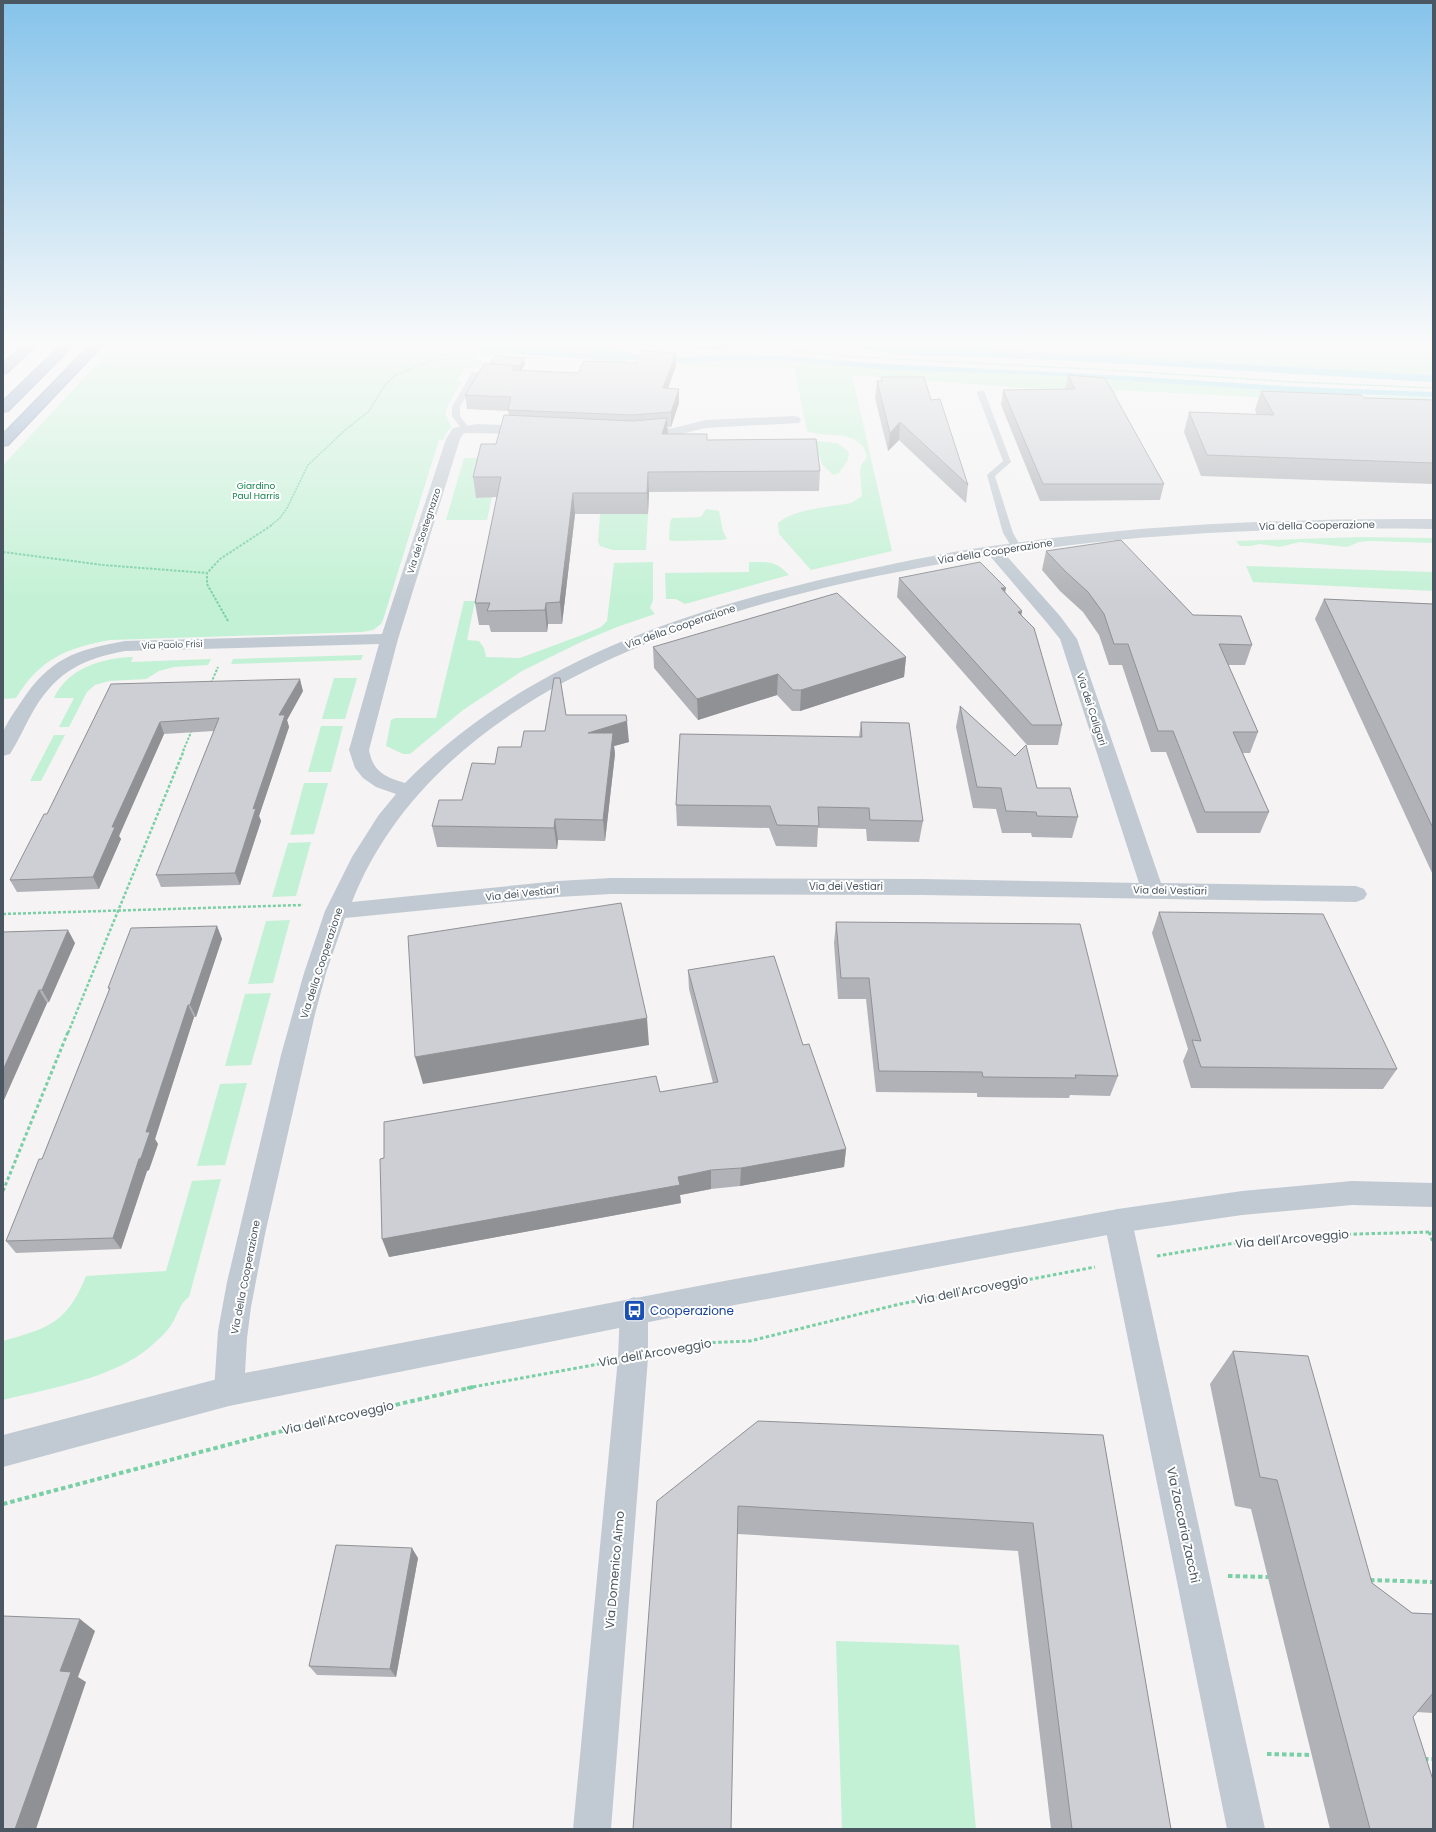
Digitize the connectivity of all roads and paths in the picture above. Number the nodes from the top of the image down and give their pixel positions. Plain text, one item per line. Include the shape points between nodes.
1 (13, 431) edge
2 (343, 431) edge
3 (460, 431) edge
4 (676, 431) edge
5 (996, 431) edge
6 (623, 435) edge
7 (3, 442) edge
8 (1433, 524) edge
9 (1016, 547) junction
10 (993, 550) junction
11 (3, 552) edge
12 (207, 573) junction
13 (229, 622) dead end
14 (389, 639) junction
15 (219, 664) dead end
16 (210, 686) edge
17 (195, 722) edge
18 (3, 750) edge
19 (409, 791) junction
20 (1152, 889) junction
21 (1356, 894) dead end
22 (302, 905) dead end
23 (117, 911) junction
24 (336, 911) junction
25 (3, 914) edge
26 (3, 1191) edge
27 (1433, 1195) edge
28 (1118, 1221) junction
29 (1431, 1232) edge
30 (1433, 1242) edge
31 (1128, 1260) junction
32 (634, 1311) junction
33 (633, 1358) junction
34 (229, 1391) junction
35 (3, 1450) edge
36 (3, 1504) edge
37 (1193, 1575) junction
38 (1268, 1577) dead end
39 (1363, 1580) edge
40 (1433, 1582) edge
41 (1230, 1752) junction
42 (1312, 1755) dead end
43 (1419, 1759) edge
44 (1433, 1759) edge
45 (592, 1829) edge
46 (1246, 1829) edge

1 - 7 highway
2 - 12 path via 308,465 288,508 280,518 220,559
3 - 14 street, Via del Sostegnazzo via 456,433
4 - 6 street
5 - 9 lane via 1007,462 991,475 1008,533
8 - 9 street, Via della Cooperazione via 1212,528 1108,536
9 - 10 street, Via della Cooperazione
10 - 19 street, Via della Cooperazione via 794,591 703,617 637,640 571,670 518,701 450,751
10 - 20 street, Via dei Caligari via 1068,639
11 - 12 path via 103,565
12 - 13 path via 206,584
14 - 18 street, Via Paolo Frisi via 108,648 59,668 48,677 38,689
14 - 19 street, Via del Sostegnazzo via 361,737 360,759 369,774 377,780
15 - 16 path
17 - 23 path
19 - 24 street, Via della Cooperazione via 385,821 364,854
20 - 21 street, Via dei Vestiari
20 - 24 street, Via dei Vestiari via 611,886
22 - 23 path
23 - 25 path
23 - 26 path
24 - 34 street, Via della Cooperazione via 299,1031 244,1269 234,1328
27 - 28 street via 1352,1193 1242,1203
28 - 31 street, Via Zaccaria Zacchi
28 - 32 street
29 - 30 path
29 - 31 path, Via dell'Arcoveggio via 1247,1241
31 - 33 path, Via dell'Arcoveggio via 900,1304 750,1341 703,1343
31 - 37 street, Via Zaccaria Zacchi
32 - 33 street, Via Domenico Aimo
32 - 34 street
33 - 36 path, Via dell'Arcoveggio via 465,1388 265,1435
33 - 45 street, Via Domenico Aimo
34 - 35 street
37 - 38 path
37 - 41 street, Via Zaccaria Zacchi
39 - 40 path
41 - 42 path
41 - 46 street, Via Zaccaria Zacchi
43 - 44 path

